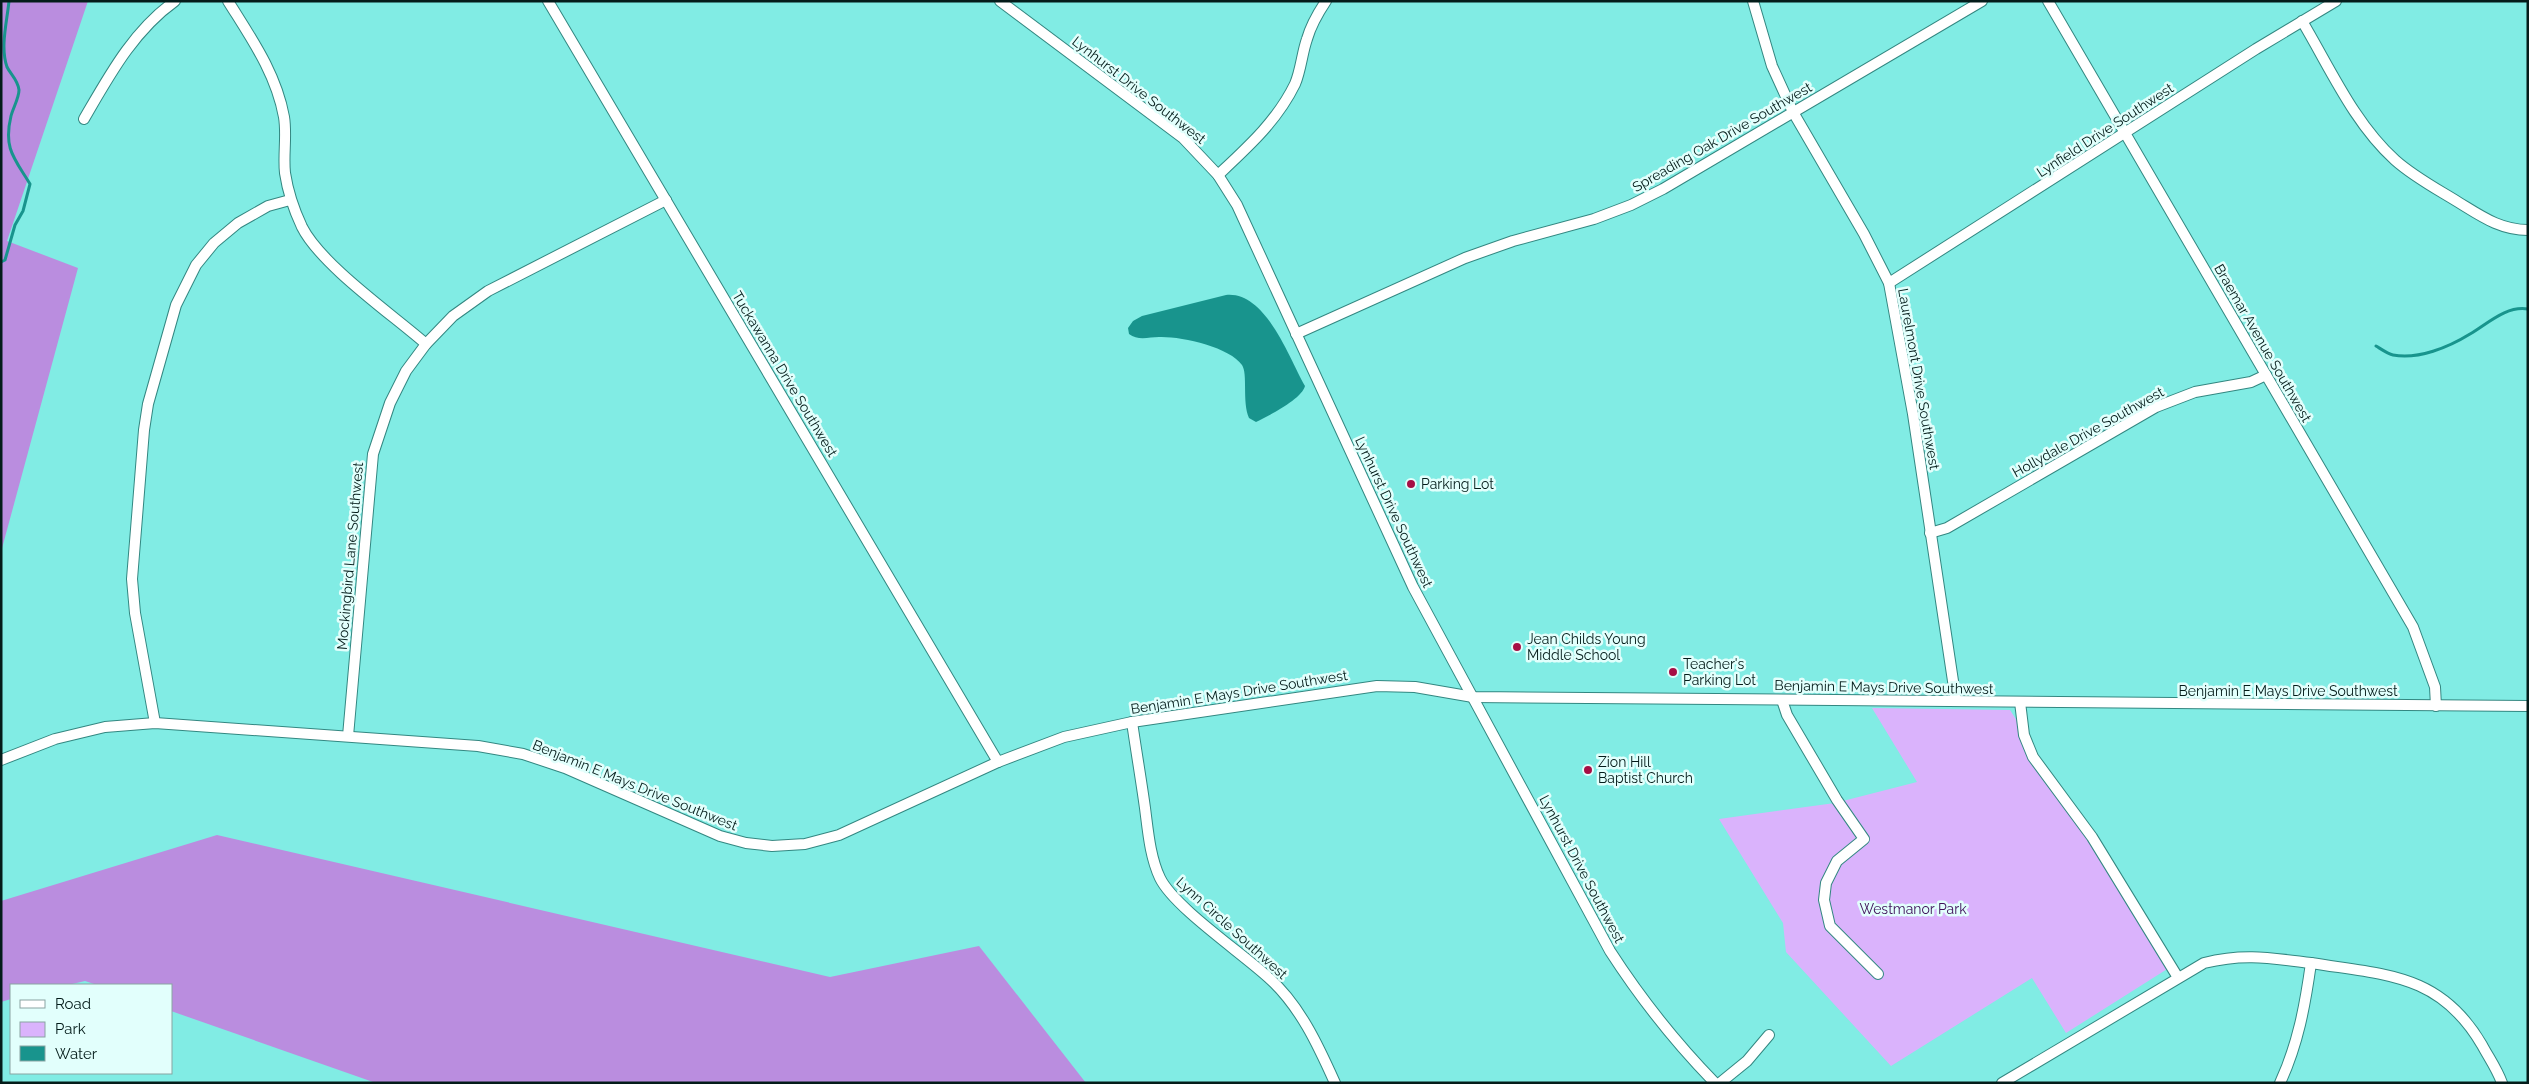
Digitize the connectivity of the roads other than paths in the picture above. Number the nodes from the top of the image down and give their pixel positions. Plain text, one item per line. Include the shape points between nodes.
1 (175, 1) edge
2 (228, 1) edge
3 (548, 1) edge
4 (1000, 1) edge
5 (1326, 1) edge
6 (1753, 1) edge
7 (1982, 1) edge
8 (2048, 1) edge
9 (2336, 1) edge
10 (2302, 21) junction
11 (1793, 112) junction
12 (84, 119) dead end
13 (2125, 133) junction
14 (1218, 175) junction
15 (290, 200) junction
16 (666, 200) junction
17 (2528, 230) edge
18 (1889, 283) junction
19 (1296, 334) junction
20 (426, 344) junction
21 (2266, 375) junction
22 (1930, 533) junction
23 (1473, 697) junction
24 (1782, 700) junction
25 (1956, 702) junction
26 (2020, 702) junction
27 (2436, 706) junction
28 (2528, 706) edge
29 (1132, 722) junction
30 (155, 723) junction
31 (348, 736) junction
32 (1, 760) edge
33 (998, 762) junction
34 (2311, 963) junction
35 (1878, 974) dead end
36 (2177, 976) junction
37 (1769, 1035) dead end
38 (1335, 1083) edge
39 (1715, 1083) edge
40 (1720, 1083) edge
41 (2002, 1083) edge
42 (2280, 1083) edge
43 (2502, 1083) edge

1 - 12 street via 144,28 121,56
2 - 15 street via 277,88 284,118 285,173
3 - 16 street, Tuckawanna Drive Southwest
4 - 14 street, Lynhurst Drive Southwest via 1183,138
5 - 14 street via 1314,20 1296,81 1282,110
6 - 11 street, Laurelmont Drive Southwest via 1772,66
7 - 11 street, Spreading Oak Drive Southwest
8 - 13 street, Braemar Avenue Southwest
9 - 10 street, Lynfield Drive Southwest
10 - 13 street, Lynfield Drive Southwest
10 - 17 street via 2361,122 2396,161 2495,224 2514,230
11 - 18 street, Laurelmont Drive Southwest
11 - 19 street, Spreading Oak Drive Southwest via 1631,205 1465,258
13 - 18 street, Lynfield Drive Southwest
13 - 21 street, Braemar Avenue Southwest
14 - 19 street, Lynhurst Drive Southwest via 1236,205
15 - 20 street via 303,230 328,260
15 - 30 street via 268,206 238,223 196,264 176,305 148,404 132,579
16 - 20 street, Mockingbird Lane Southwest via 488,291 454,316
16 - 33 street, Tuckawanna Drive Southwest
18 - 22 street, Laurelmont Drive Southwest
19 - 23 street, Lynhurst Drive Southwest via 1413,587
20 - 31 street, Mockingbird Lane Southwest via 392,397 373,454
21 - 22 street, Hollydale Drive Southwest via 2252,382 2195,392 2156,406 1947,528
21 - 27 street, Braemar Avenue Southwest via 2413,627 2435,687
22 - 25 street, Laurelmont Drive Southwest
23 - 24 street, Benjamin E Mays Drive Southwest
23 - 29 street, Benjamin E Mays Drive Southwest via 1415,687 1377,686
23 - 39 street, Lynhurst Drive Southwest via 1610,951 1663,1026
24 - 25 street, Benjamin E Mays Drive Southwest
24 - 35 street via 1787,715 1837,800 1864,839 1837,861 1826,883 1824,900 1830,926
25 - 26 street, Benjamin E Mays Drive Southwest
26 - 27 street, Benjamin E Mays Drive Southwest
26 - 36 street via 2024,735 2033,757 2092,837
27 - 28 street, Benjamin E Mays Drive Southwest
29 - 33 street, Benjamin E Mays Drive Southwest via 1064,737
29 - 38 street, Lynn Circle Southwest via 1149,837 1161,880 1176,899 1287,997 1303,1018
30 - 31 street, Benjamin E Mays Drive Southwest
30 - 32 street, Benjamin E Mays Drive Southwest via 105,727 55,739
31 - 33 street, Benjamin E Mays Drive Southwest via 478,746 523,754 565,768 720,836 772,846 805,844 839,835
34 - 36 street via 2230,956 2204,962
34 - 42 street via 2298,1039
34 - 43 street via 2398,977 2440,996 2474,1032
36 - 41 street
37 - 40 street via 1747,1061

